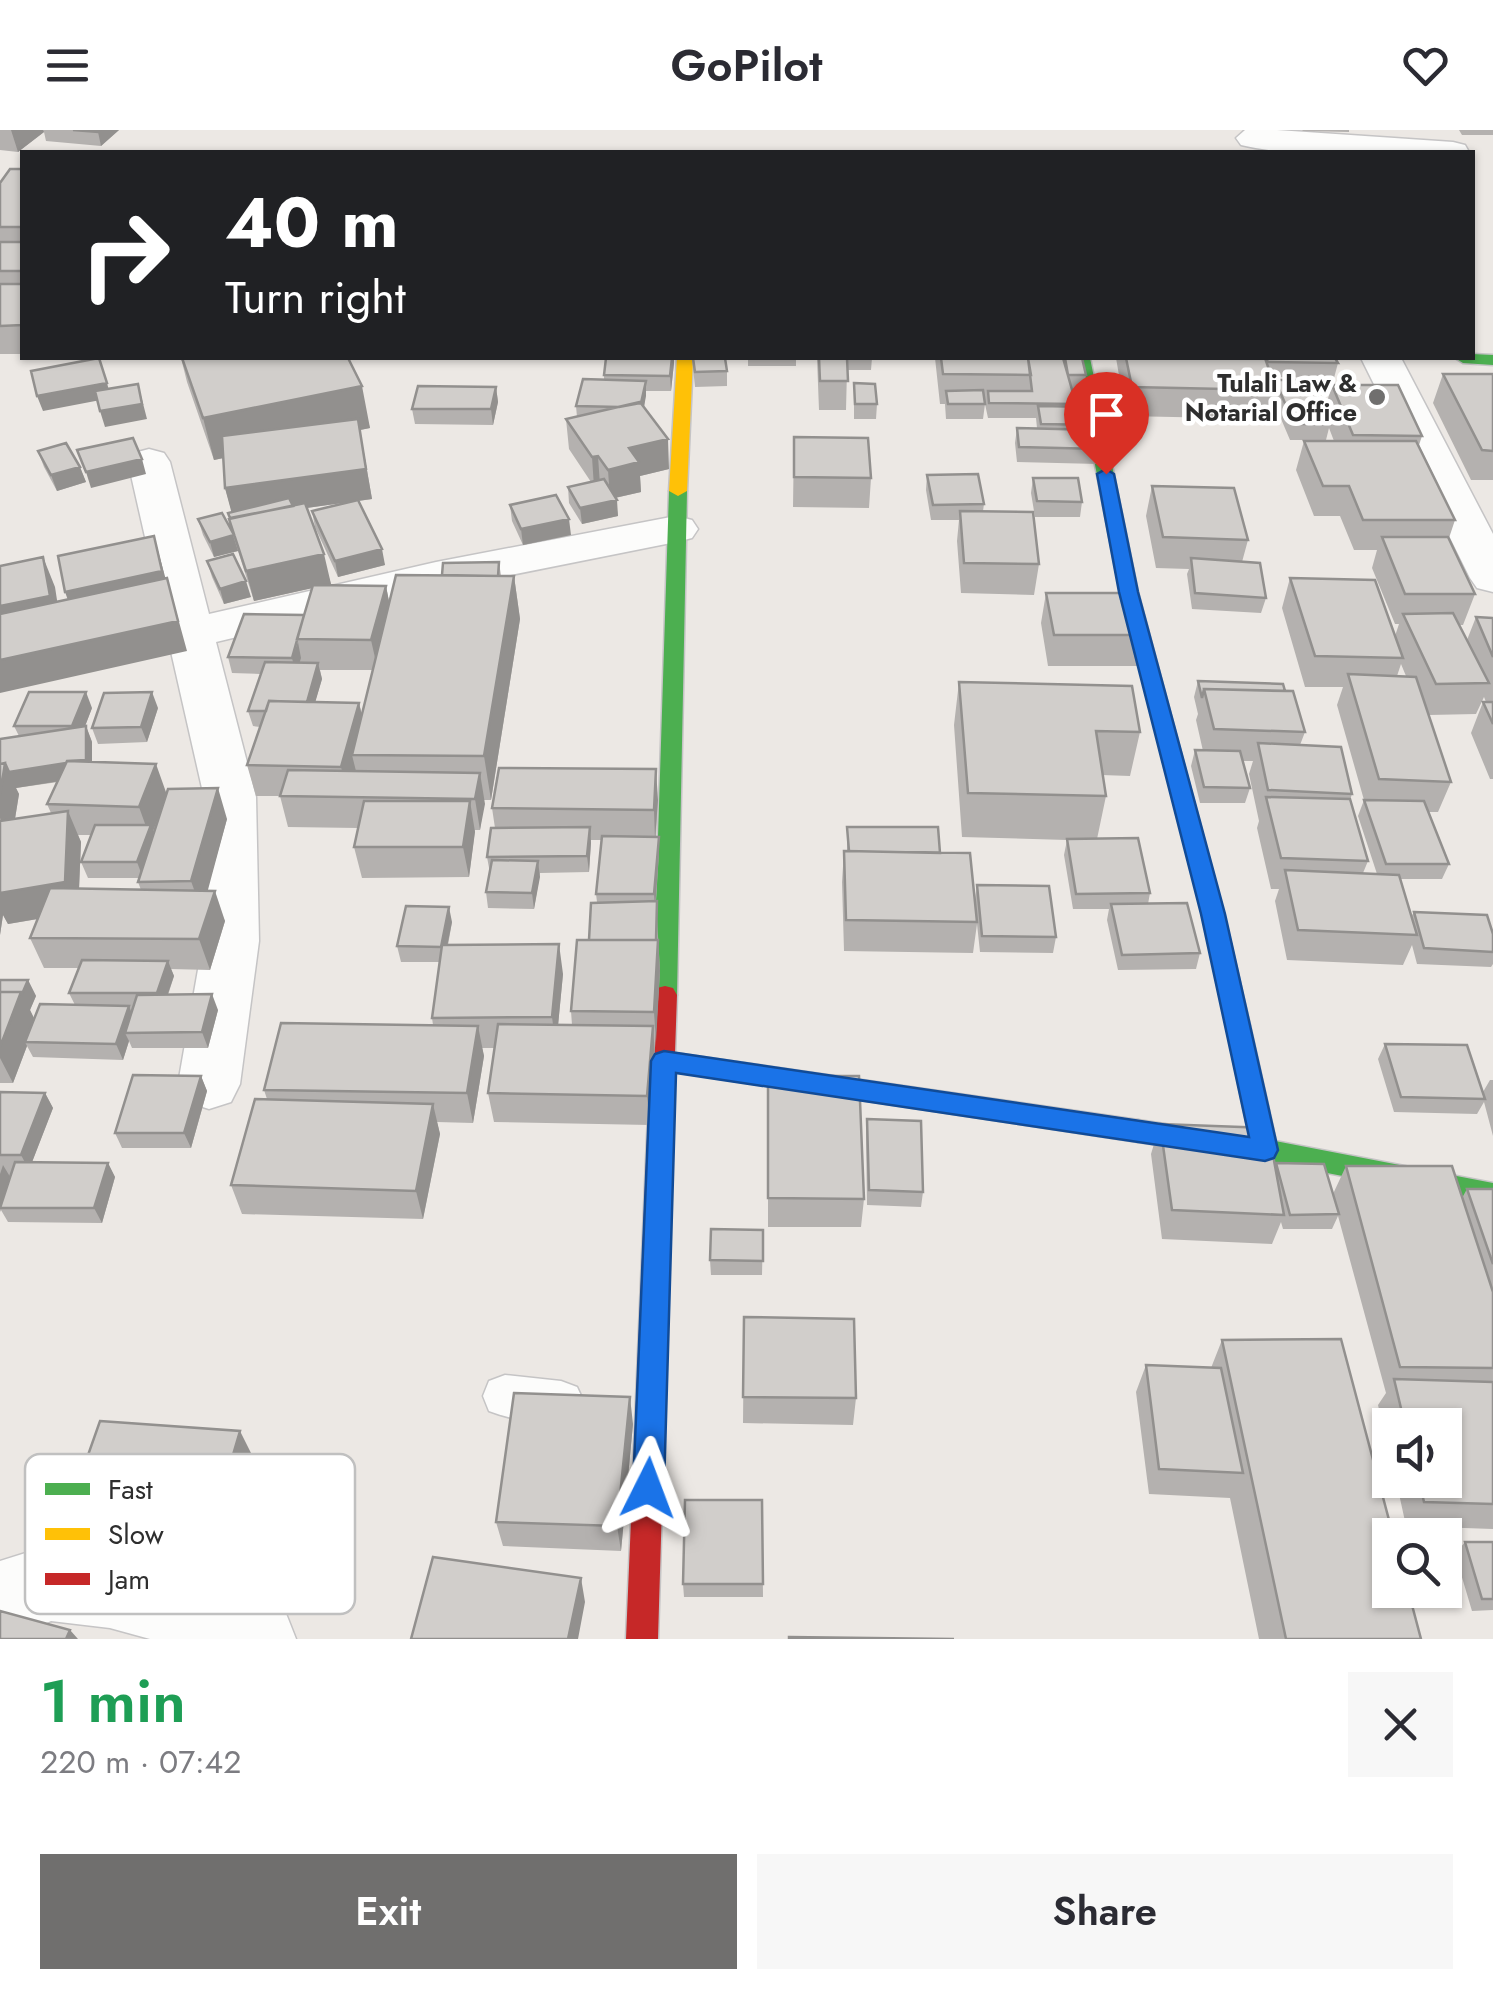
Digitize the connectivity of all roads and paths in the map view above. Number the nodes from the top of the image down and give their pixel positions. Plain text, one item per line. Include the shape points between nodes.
1 (1252, 140) edge
2 (1408, 150) edge
3 (686, 360) edge
4 (1082, 360) edge
5 (1382, 360) edge
6 (149, 462) dead end
7 (676, 529) junction
8 (1493, 578) edge
9 (190, 633) junction
10 (664, 1061) junction
11 (209, 1084) dead end
12 (1265, 1150) junction
13 (1493, 1194) edge
14 (505, 1396) dead end
15 (621, 1409) junction
16 (25, 1588) edge
17 (0, 1605) edge
18 (186, 1614) edge
19 (257, 1639) edge
20 (642, 1639) edge

1 - 2 street
3 - 7 street
4 - 12 street via 1129,592 1213,914
5 - 8 street
6 - 9 street
7 - 9 street
7 - 10 street
9 - 11 street via 230,797 231,941
10 - 12 street
10 - 15 street
12 - 13 street
14 - 15 lane
15 - 20 street
16 - 17 street
18 - 19 street

